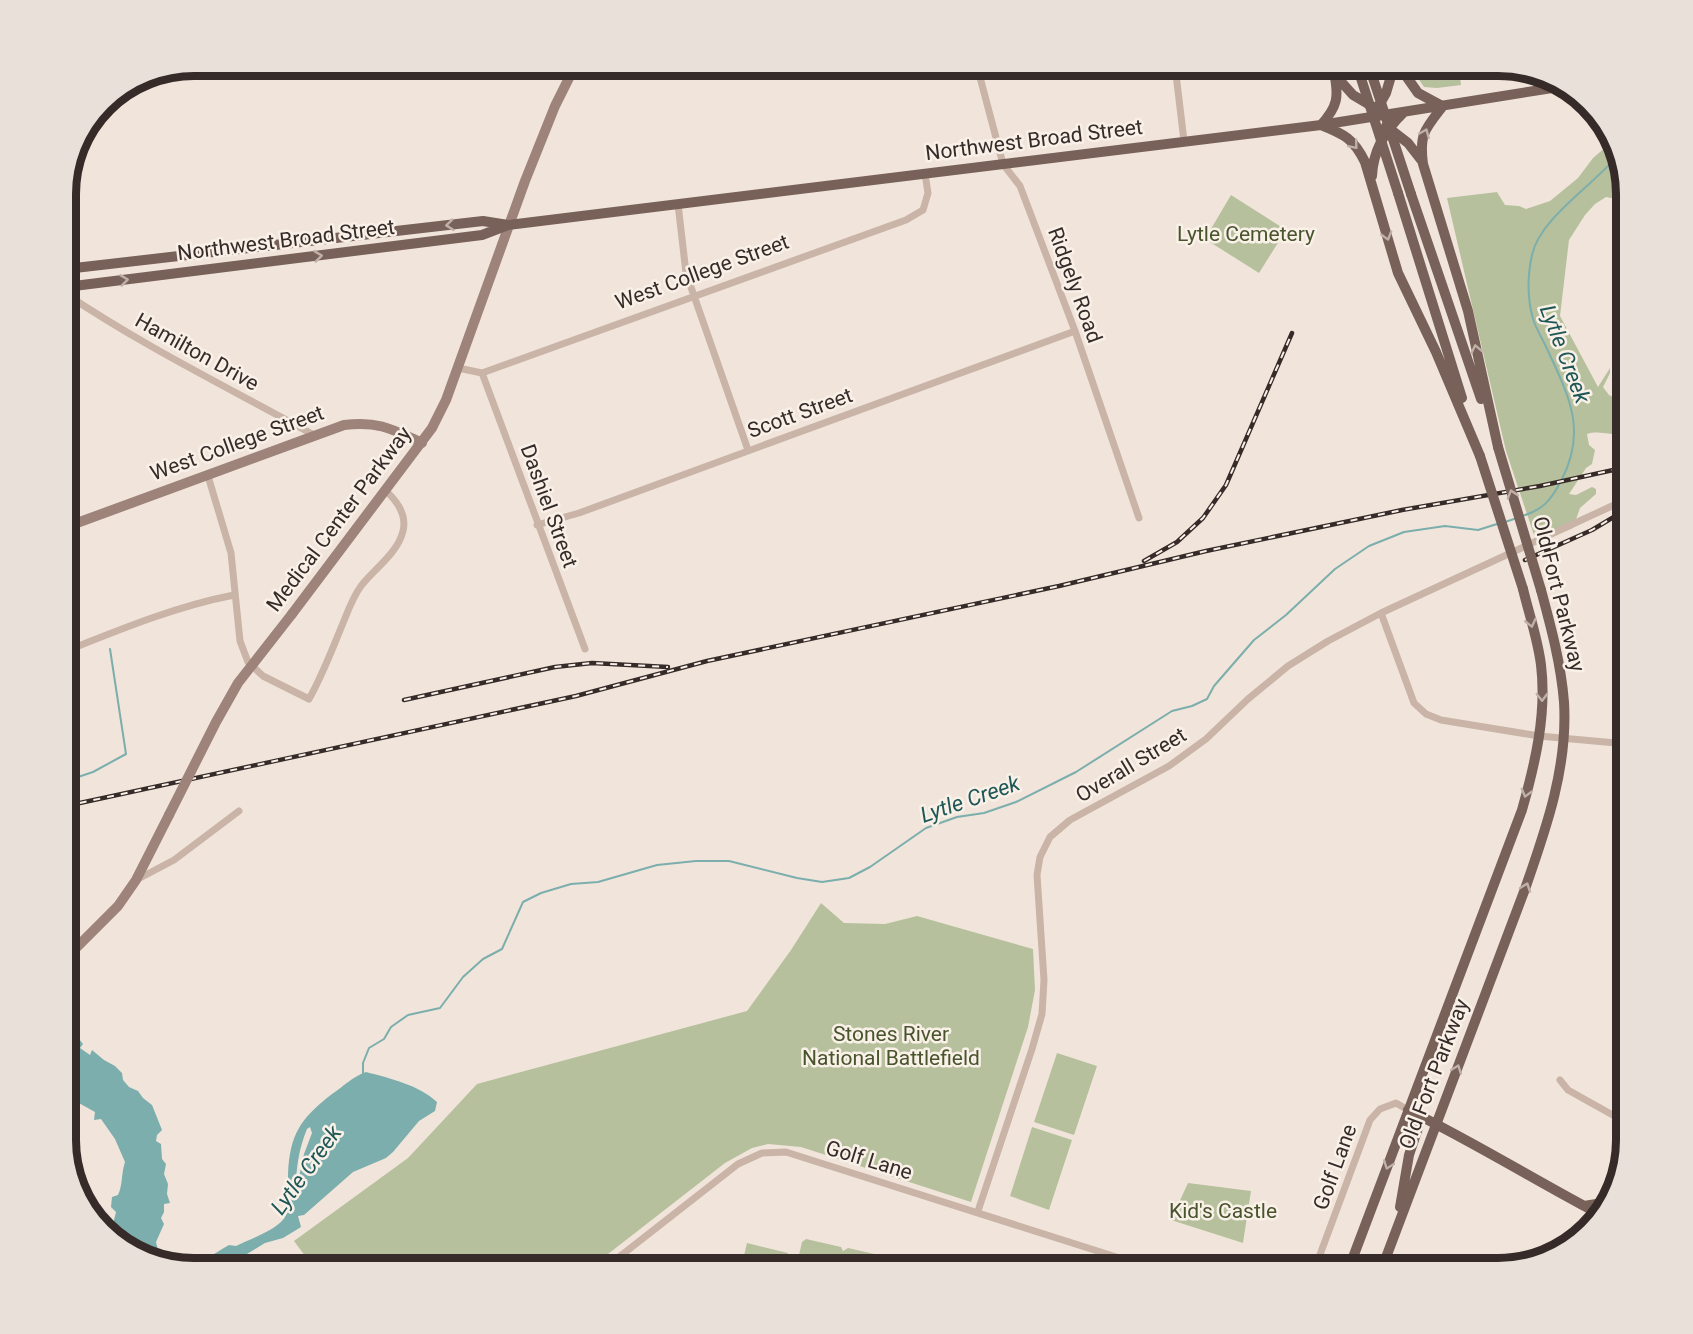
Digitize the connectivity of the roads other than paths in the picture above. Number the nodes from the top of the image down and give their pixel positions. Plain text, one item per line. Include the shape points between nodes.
1 (570, 76) edge
2 (980, 76) edge
3 (1176, 76) edge
4 (1334, 76) edge
5 (1338, 76) edge
6 (1360, 76) edge
7 (1372, 76) edge
8 (1391, 76) edge
9 (1406, 76) edge
10 (1550, 88) edge
11 (1443, 106) junction
12 (1377, 108) junction
13 (1404, 112) junction
14 (1364, 117) junction
15 (1321, 125) junction
16 (1388, 127) junction
17 (1184, 141) junction
18 (1003, 164) junction
19 (1423, 164) junction
20 (925, 174) junction
21 (1371, 179) junction
22 (678, 204) junction
23 (508, 225) junction
24 (254, 247) junction
25 (186, 255) junction
26 (256, 263) junction
27 (77, 268) edge
28 (187, 272) junction
29 (77, 286) edge
30 (693, 296) junction
31 (77, 301) edge
32 (1075, 331) junction
33 (458, 368) junction
34 (482, 373) junction
35 (314, 435) junction
36 (422, 443) junction
37 (1498, 447) junction
38 (748, 450) junction
39 (1480, 456) junction
40 (208, 476) junction
41 (386, 491) junction
42 (1616, 503) edge
43 (1139, 518) dead end
44 (77, 522) edge
45 (537, 525) junction
46 (234, 595) junction
47 (1381, 613) junction
48 (77, 647) edge
49 (585, 649) dead end
50 (1539, 736) junction
51 (1564, 739) junction
52 (1616, 743) edge
53 (239, 811) dead end
54 (136, 880) junction
55 (77, 947) edge
56 (1560, 1080) dead end
57 (1413, 1112) junction
58 (1616, 1117) edge
59 (1437, 1124) junction
60 (1598, 1204) edge
61 (1584, 1206) junction
62 (1592, 1210) edge
63 (978, 1211) junction
64 (1395, 1234) junction
65 (618, 1258) edge
66 (1120, 1258) edge
67 (1319, 1258) edge
68 (1353, 1258) edge
69 (1386, 1258) edge

1 - 23 main road, Medical Center Parkway via 534,155
2 - 18 street, Ridgely Road
3 - 17 street
4 - 15 main road via 1337,100
5 - 12 main road via 1353,95
6 - 39 main road, Old Fort Parkway, bridge
7 - 37 main road, Old Fort Parkway, bridge
8 - 12 main road
9 - 11 main road via 1417,92
10 - 11 main road, Northwest Broad Street
11 - 13 main road, Northwest Broad Street
19 -> 11 main road via 1422,136
12 - 13 main road
12 - 14 main road
13 - 14 main road, Northwest Broad Street
13 - 16 main road
14 - 15 main road, Northwest Broad Street
14 - 16 main road
15 - 17 main road, Northwest Broad Street
15 -> 21 main road via 1341,133 1354,144
16 - 19 main road via 1408,143
16 - 21 main road via 1374,157
17 - 18 main road, Northwest Broad Street
18 - 20 main road, Northwest Broad Street
18 - 32 street, Ridgely Road via 1020,186
37 -> 19 main road via 1468,311
20 - 22 main road, Northwest Broad Street
20 - 30 street, West College Street via 928,193 923,210 906,220
21 -> 39 main road via 1398,273
22 - 23 main road, Northwest Broad Street
22 - 30 street via 686,273
23 -> 24 main road, Northwest Broad Street via 483,221
26 -> 23 main road, Northwest Broad Street via 482,235
23 - 33 main road, Medical Center Parkway
24 - 25 main road, Northwest Broad Street
24 - 26 main road
25 - 27 main road, Northwest Broad Street
25 - 28 main road
26 - 28 main road, Northwest Broad Street
29 -> 28 main road, Northwest Broad Street
30 - 34 street, West College Street
30 - 38 street
31 - 35 street, Hamilton Drive
32 - 38 street, Scott Street
32 - 43 street, Ridgely Road
33 - 34 street
33 - 36 main road, Medical Center Parkway via 446,400
34 - 45 street, Dashiel Street
35 - 36 main road, West College Street via 364,422 380,424
35 - 40 main road, West College Street
36 - 41 main road, Medical Center Parkway
51 -> 37 main road, Old Fort Parkway, bridge via 1559,658
38 - 45 street, Scott Street
39 -> 50 main road, Old Fort Parkway, bridge via 1523,589 1541,665
40 - 44 main road, West College Street
40 - 46 street via 231,553
41 - 46 street via 404,516 403,532 397,546 352,600 309,699 263,676 248,662 240,641
41 - 54 main road, Medical Center Parkway, bridge via 238,683
42 - 47 street, Overall Street
45 - 49 street, Dashiel Street
46 - 48 street via 206,600
47 - 50 street via 1414,703 1426,714 1441,720
47 - 63 street, Overall Street via 1288,666 1206,739 1169,766 1070,820 1050,837 1037,875 1044,980 1042,1014
50 - 51 street
50 -> 57 main road, Old Fort Parkway via 1522,810
51 - 52 street
59 -> 51 main road, Old Fort Parkway via 1547,827
53 - 54 street via 174,860
54 - 55 main road, Medical Center Parkway via 118,906
56 - 58 street via 1568,1090
57 - 59 main road
57 - 64 main road via 1419,1125 1408,1161
57 - 67 street, Golf Lane via 1396,1103 1380,1109 1370,1120
57 -> 68 main road, Old Fort Parkway
59 - 61 main road
59 - 64 main road, Old Fort Parkway
60 - 61 main road
61 - 62 main road
63 - 65 street, Golf Lane via 786,1152 762,1152 738,1164
63 - 66 street, Golf Lane
64 - 69 main road, Old Fort Parkway

